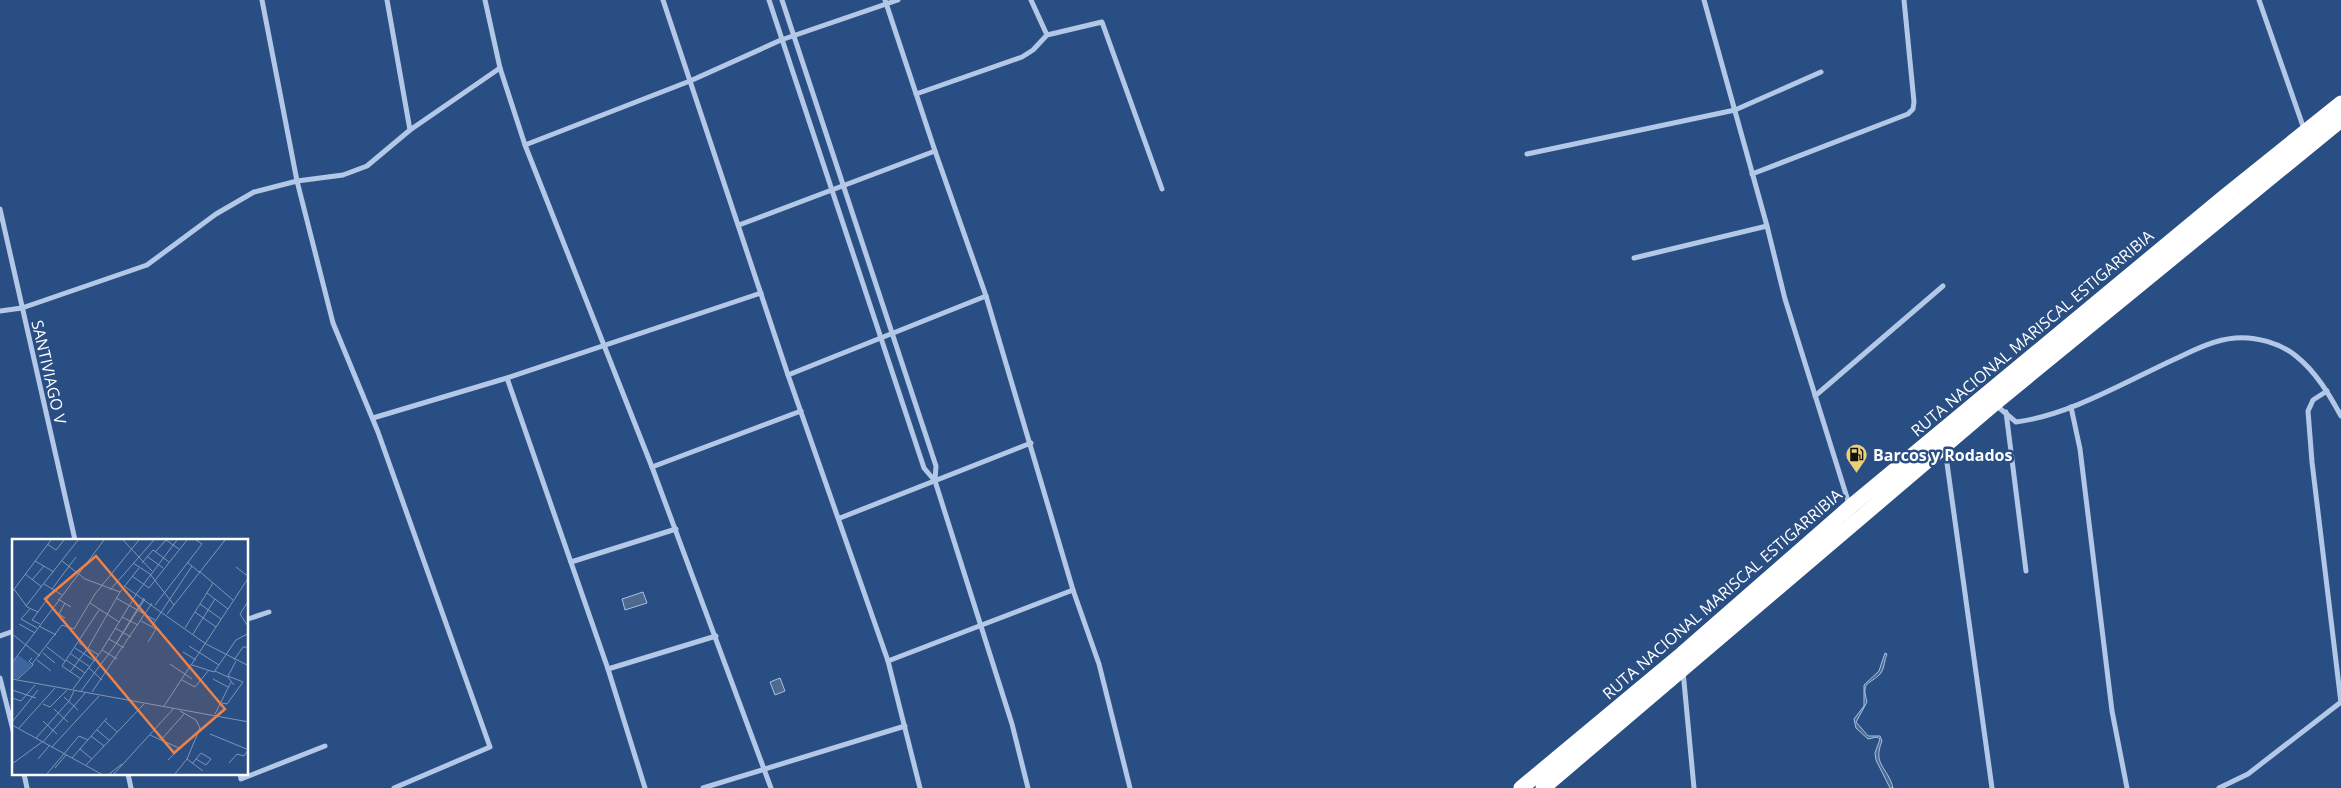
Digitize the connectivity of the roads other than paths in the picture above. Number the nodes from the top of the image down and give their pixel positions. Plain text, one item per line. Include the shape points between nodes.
1 (262, 0) edge
2 (387, 0) edge
3 (486, 0) edge
4 (663, 0) edge
5 (768, 0) edge
6 (782, 0) edge
7 (898, 0) edge
8 (1031, 0) edge
9 (1704, 0) edge
10 (1904, 0) edge
11 (2259, 0) edge
12 (886, 2) edge
13 (1047, 35) junction
14 (794, 36) junction
15 (781, 40) junction
16 (500, 68) junction
17 (1821, 72) dead end
18 (690, 81) junction
19 (916, 94) junction
20 (2341, 103) edge
21 (1735, 110) junction
22 (2341, 120) edge
23 (410, 130) junction
24 (2305, 132) junction
25 (525, 144) junction
26 (934, 151) junction
27 (1527, 154) dead end
28 (1752, 174) junction
29 (298, 181) junction
30 (842, 186) junction
31 (830, 190) junction
32 (1162, 190) dead end
33 (0, 209) edge
34 (739, 225) junction
35 (1767, 226) junction
36 (1634, 258) dead end
37 (1943, 286) dead end
38 (762, 294) junction
39 (986, 296) junction
40 (22, 308) junction
41 (0, 311) edge
42 (893, 334) junction
43 (881, 338) junction
44 (605, 344) junction
45 (788, 375) junction
46 (507, 378) junction
47 (2327, 391) junction
48 (1815, 396) junction
49 (2071, 407) junction
50 (2000, 408) junction
51 (801, 411) junction
52 (2341, 416) edge
53 (373, 418) junction
54 (1031, 443) junction
55 (1945, 446) junction
56 (652, 467) junction
57 (935, 481) junction
58 (1853, 514) junction
59 (840, 518) junction
60 (676, 529) junction
61 (74, 539) edge
62 (571, 562) junction
63 (2026, 571) dead end
64 (1072, 590) junction
65 (268, 612) dead end
66 (249, 619) edge
67 (981, 626) junction
68 (12, 632) edge
69 (0, 636) edge
70 (716, 636) junction
71 (888, 661) junction
72 (608, 669) junction
73 (1683, 670) junction
74 (0, 678) edge
75 (2341, 702) edge
76 (12, 726) edge
77 (905, 726) junction
78 (325, 746) dead end
79 (766, 770) junction
80 (249, 775) edge
81 (394, 788) edge
82 (645, 788) edge
83 (703, 788) edge
84 (772, 788) edge
85 (920, 788) edge
86 (1028, 788) edge
87 (1130, 788) edge
88 (1521, 788) edge
89 (1543, 788) edge
90 (1694, 788) edge
91 (1992, 788) edge
92 (2126, 788) edge
93 (2218, 788) edge

1 - 29 street
2 - 23 street
3 - 16 street
4 - 18 street
5 - 15 street
6 - 14 street
7 - 12 street
8 - 13 street
9 - 21 street
10 - 28 street via 1914,102 1908,114
11 - 24 street
12 - 14 street
12 - 19 street
13 - 19 street via 1022,57
13 - 32 street via 1102,22
14 - 15 street
14 - 30 street
15 - 18 street
15 - 31 street
16 - 23 street
16 - 25 street
17 - 21 street
18 - 25 street
18 - 34 street
19 - 26 street
20 - 24 highway, RUTA NACIONAL MARISCAL ESTIGARRIBIA
21 - 27 street
21 - 28 street
22 - 50 highway, RUTA NACIONAL MARISCAL ESTIGARRIBIA
23 - 29 street via 367,166 343,175
24 - 58 highway, RUTA NACIONAL MARISCAL ESTIGARRIBIA
25 - 44 street
26 - 30 street
26 - 39 street
28 - 35 street
29 - 40 street via 254,192 237,201 147,265
29 - 53 street via 333,324
30 - 31 street
30 - 42 street
31 - 34 street
31 - 43 street
33 - 40 street, SANTIVIAGO V
34 - 38 street
35 - 36 street
35 - 48 street via 1785,299
37 - 48 street
38 - 44 street
38 - 45 street
39 - 42 street
39 - 54 street
40 - 41 street
40 - 61 street, SANTIVIAGO V
42 - 43 street
42 - 57 street via 936,466
43 - 45 street
43 - 57 street via 924,468
44 - 46 street
44 - 56 street
45 - 51 street
46 - 53 street
46 - 62 street
47 - 49 street via 2309,367 2285,349 2249,337 2214,341
47 - 52 street
47 - 75 street via 2313,400 2308,411
48 - 58 street
49 - 50 street via 2035,420 2016,422
49 - 92 street via 2080,449 2112,711
50 - 55 highway, RUTA NACIONAL MARISCAL ESTIGARRIBIA
50 - 63 street
51 - 56 street
51 - 59 street
53 - 81 street via 490,747
54 - 57 street
54 - 64 street
55 - 58 highway, RUTA NACIONAL MARISCAL ESTIGARRIBIA
55 - 91 street
56 - 60 street
57 - 59 street
57 - 67 street
58 - 73 highway, RUTA NACIONAL MARISCAL ESTIGARRIBIA
58 - 88 highway, RUTA NACIONAL MARISCAL ESTIGARRIBIA
59 - 71 street
60 - 62 street
60 - 70 street
62 - 72 street
64 - 67 street
64 - 87 street via 1099,664
65 - 66 street
67 - 71 street
67 - 86 street
68 - 69 street
70 - 72 street
70 - 79 street
71 - 77 street
72 - 82 street
73 - 89 highway, RUTA NACIONAL MARISCAL ESTIGARRIBIA
73 - 90 street
74 - 76 street
75 - 93 street via 2248,774
77 - 79 street
77 - 85 street
78 - 80 street
79 - 83 street
79 - 84 street

